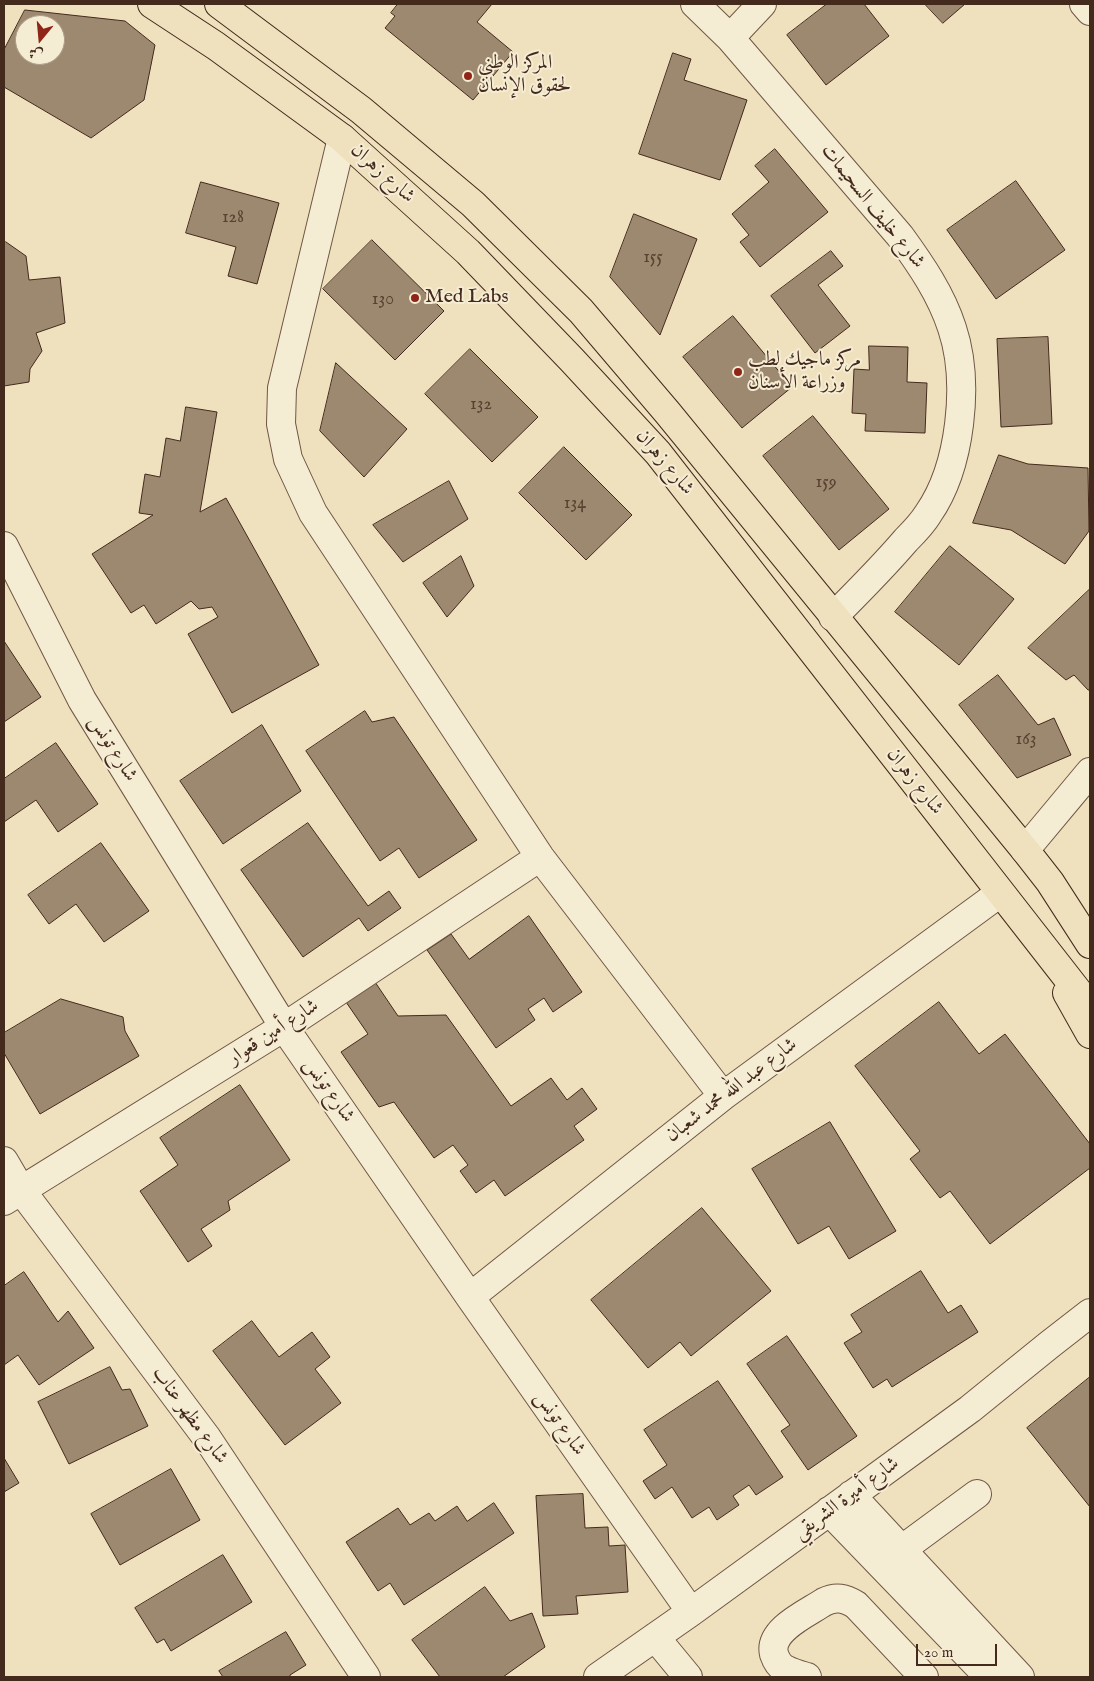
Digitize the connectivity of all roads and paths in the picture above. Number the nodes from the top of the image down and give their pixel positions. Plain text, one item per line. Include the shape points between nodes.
1 (152, 4) edge
2 (219, 4) edge
3 (695, 4) edge
4 (762, 4) edge
5 (1084, 4) edge
6 (1090, 11) edge
7 (730, 38) junction
8 (342, 138) junction
9 (4, 546) edge
10 (834, 617) junction
11 (1090, 772) edge
12 (1025, 850) junction
13 (540, 857) junction
14 (1050, 882) junction
15 (1000, 893) junction
16 (1090, 929) edge
17 (1036, 939) junction
18 (1090, 944) edge
19 (1090, 1007) edge
20 (284, 1028) junction
21 (1090, 1034) edge
22 (723, 1096) junction
23 (4, 1161) edge
24 (12, 1196) edge
25 (470, 1297) junction
26 (1090, 1314) edge
27 (977, 1494) dead end
28 (840, 1503) junction
29 (901, 1550) junction
30 (691, 1612) junction
31 (655, 1637) junction
32 (366, 1677) edge
33 (598, 1677) edge
34 (688, 1677) edge
35 (807, 1677) edge
36 (924, 1677) edge
37 (989, 1677) edge
38 (1020, 1677) edge

1 - 8 main road, شارع زهران via 216,46
2 - 10 main road, شارع زهران via 369,116 473,204 561,291 667,412
3 - 7 street, شارع خليف السحيمات
4 - 7 street
5 - 6 street
7 - 10 street, شارع خليف السحيمات via 900,236 925,270 952,329 958,359 960,419 940,496 928,516
8 - 13 street via 282,388 281,424 288,459 313,513
8 - 15 main road, شارع زهران via 468,252 658,453
9 - 20 street, شارع تونس via 82,700
10 - 12 main road, شارع زهران
11 - 12 street
12 - 14 main road, شارع زهران
13 - 20 street, شارع أمين قعوار
13 - 22 street
14 - 16 main road
14 - 18 main road, شارع زهران
15 - 17 main road, شارع زهران
15 - 22 street, شارع عبد الله محمد شعبان
17 - 19 main road, شارع زهران
17 - 21 main road
20 - 24 street, شارع أمين قعوار
20 - 25 street, شارع تونس
22 - 25 street, شارع عبد الله محمد شعبان
23 - 24 street, شارع مظهر عناب
24 - 32 street, شارع مظهر عناب via 207,1438
25 - 30 street, شارع تونس
26 - 28 street, شارع أميرة الشريقي via 970,1409
27 - 29 street
28 - 29 street
28 - 30 street, شارع أميرة الشريقي
28 - 37 street
29 - 38 street
30 - 31 street, شارع أميرة الشريقي
31 - 33 street, شارع أميرة الشريقي
31 - 34 street
35 - 36 street via 779,1664 773,1650 774,1641 784,1628 831,1598 848,1600 856,1605

